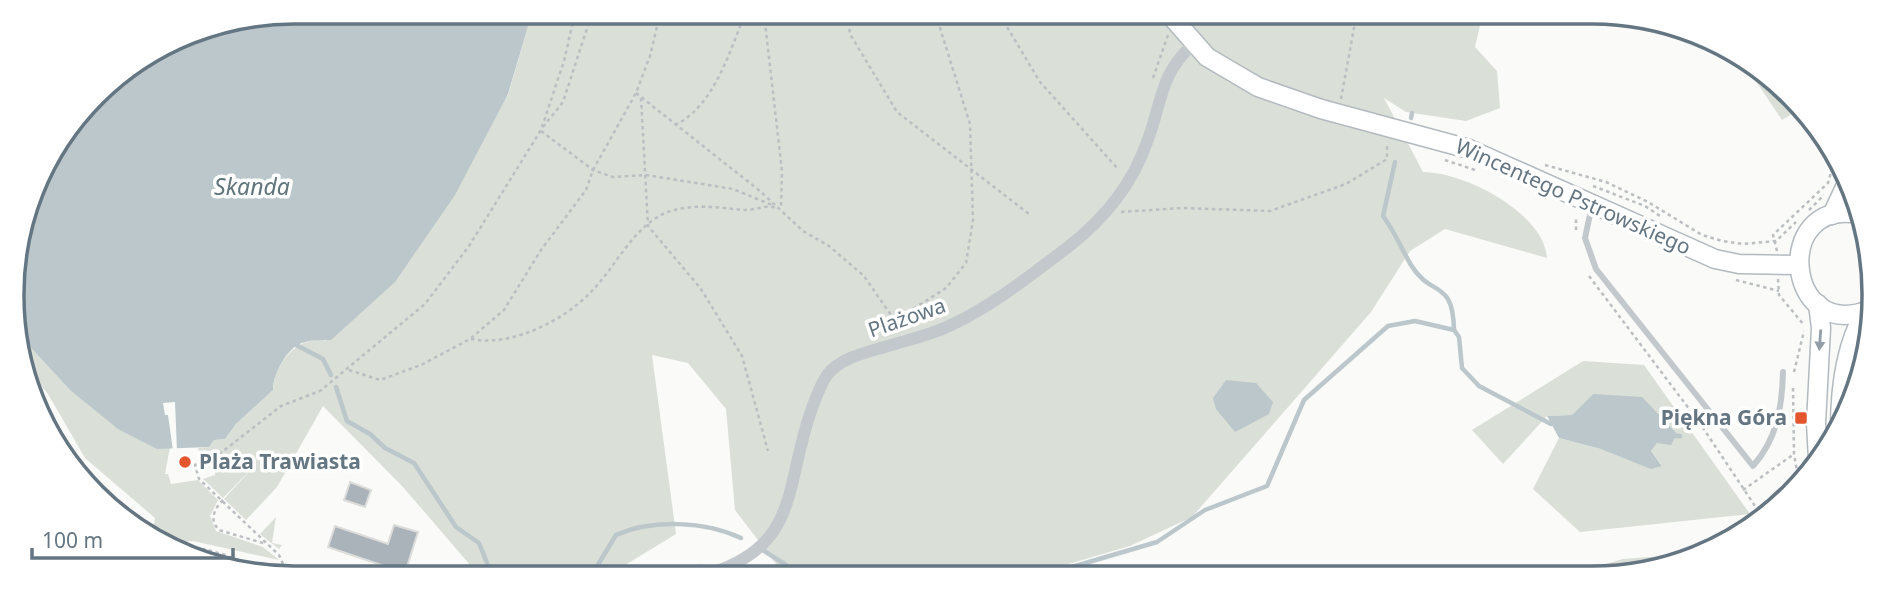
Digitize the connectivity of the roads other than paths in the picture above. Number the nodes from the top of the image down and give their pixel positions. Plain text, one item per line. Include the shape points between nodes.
1 (1177, 24) edge
2 (1193, 44) junction
3 (1843, 192) edge
4 (1592, 204) junction
5 (1850, 214) edge
6 (1832, 215) junction
7 (1798, 265) junction
8 (1818, 304) junction
9 (1862, 311) edge
10 (1861, 322) edge
11 (1783, 372) dead end
12 (1841, 401) edge
13 (1817, 445) edge
14 (716, 566) edge

1 - 2 street, Wincentego Pstrowskiego
2 - 4 street, Wincentego Pstrowskiego via 1226,71 1258,87 1469,149
2 - 14 street, Plażowa via 1164,79 1147,144 1107,211 1068,247 948,327 904,335 855,356 828,374 809,416 781,521 748,558
3 - 6 street
4 - 7 street, Wincentego Pstrowskiego via 1715,259
4 - 11 lane via 1585,238 1596,269 1753,466 1766,451 1781,411
5 - 6 street
6 - 7 street via 1810,231 1800,247
7 - 8 street via 1803,287
8 - 9 street via 1836,313
8 -> 13 street
10 - 12 street via 1842,380

